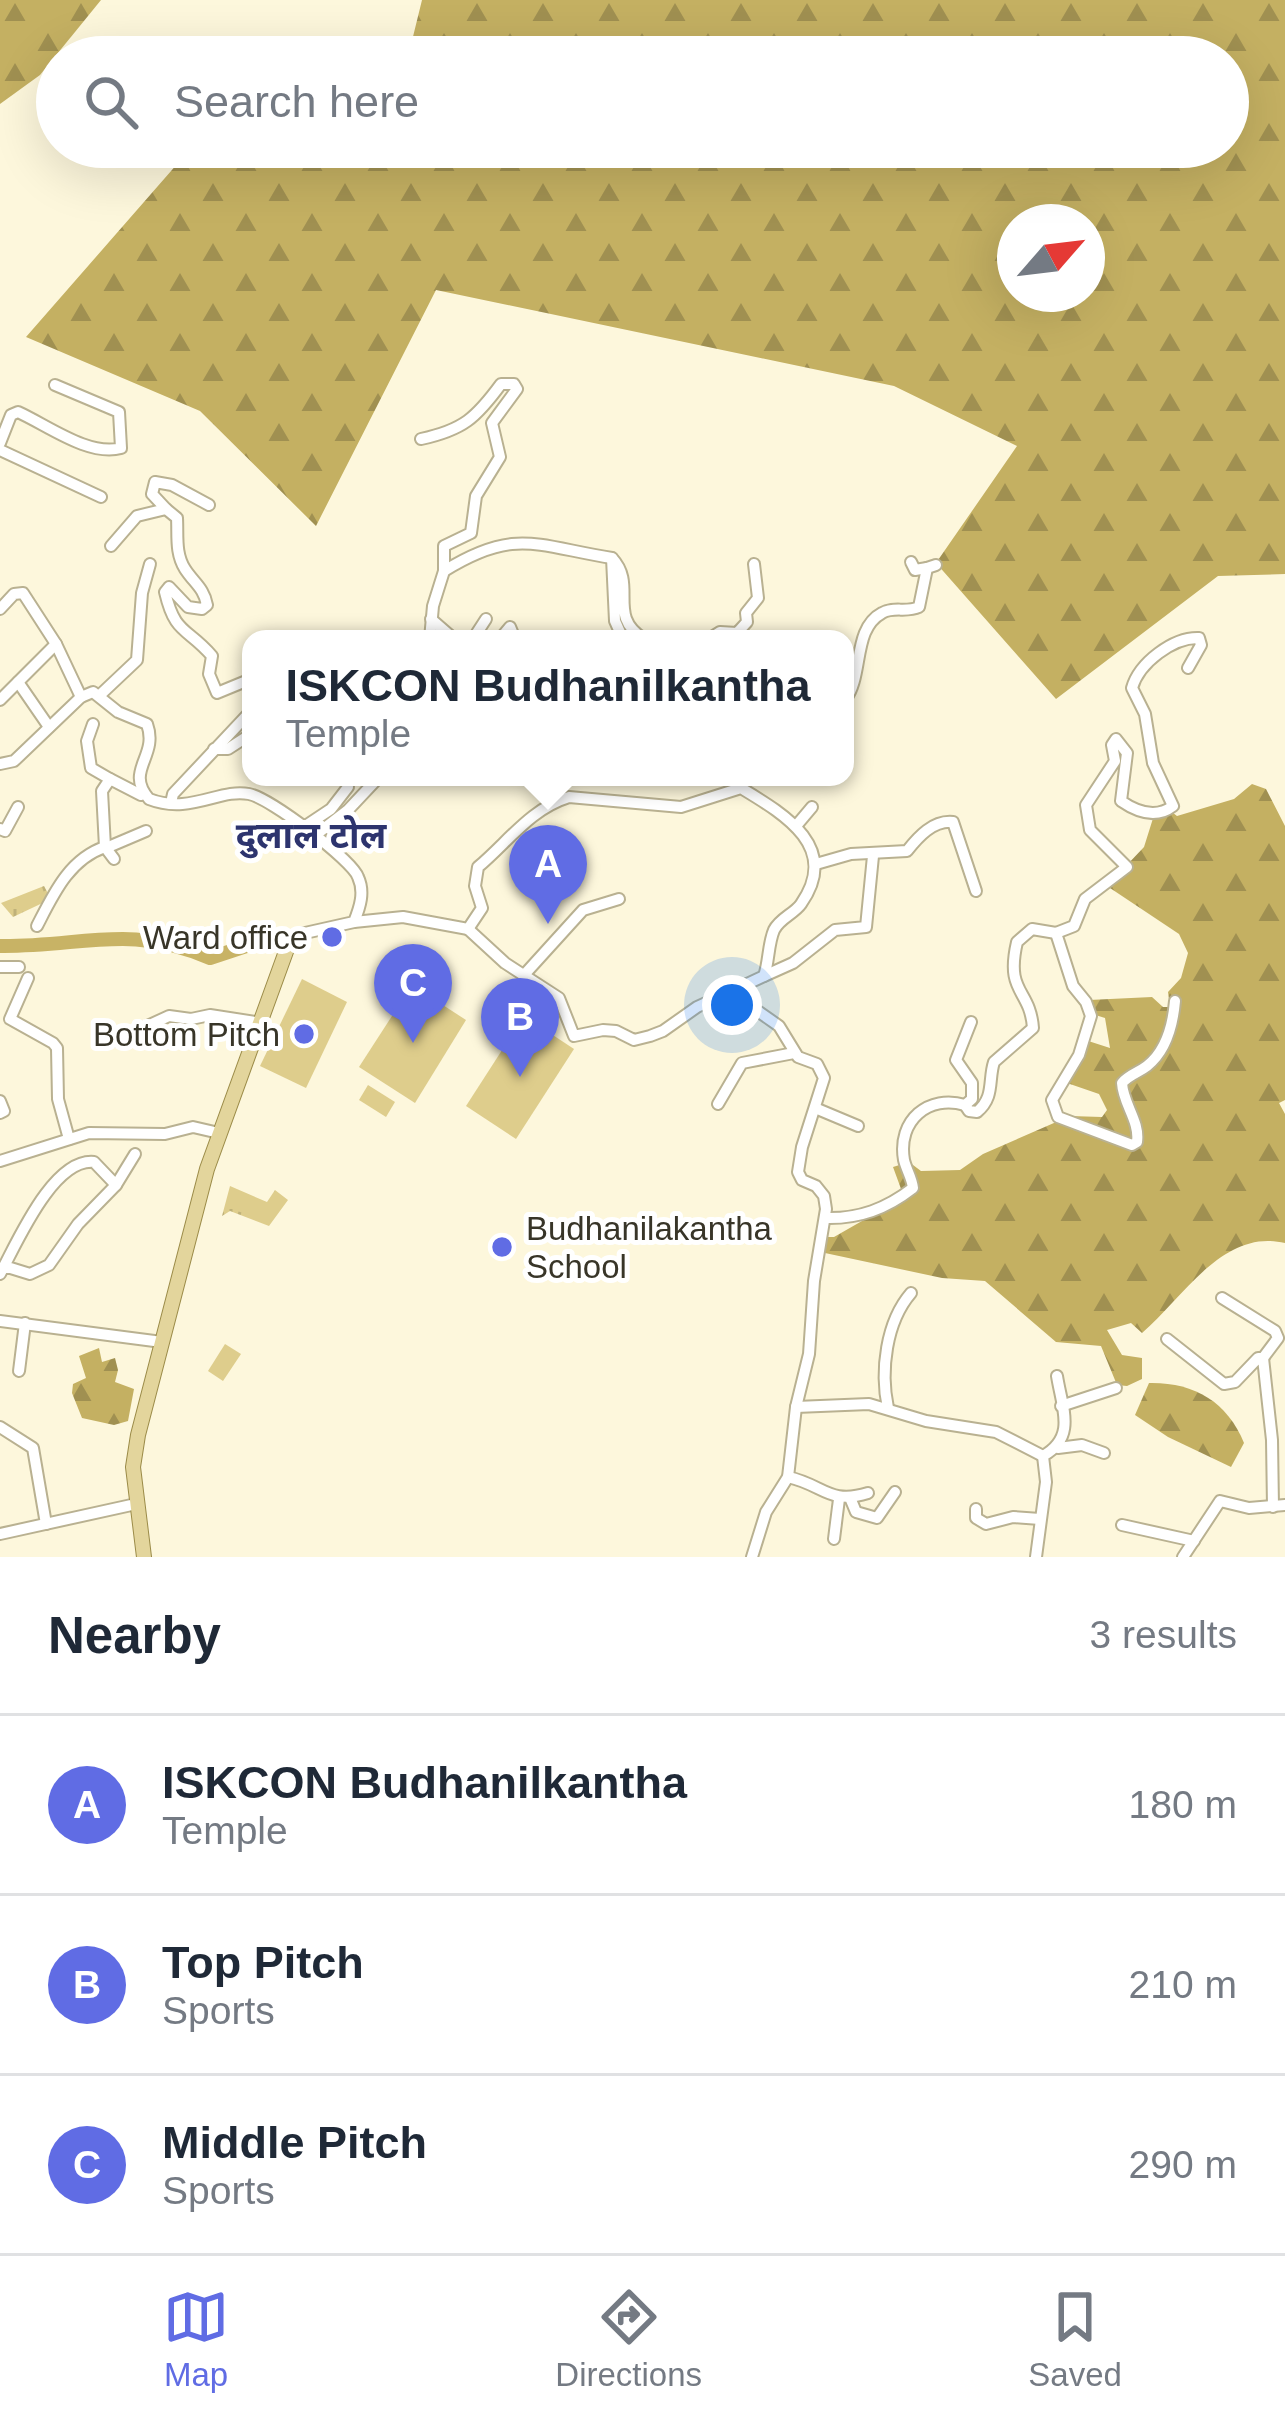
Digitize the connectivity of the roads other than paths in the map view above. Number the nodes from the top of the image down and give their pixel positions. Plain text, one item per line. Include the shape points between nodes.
1 (55, 385) dead end
2 (421, 439) dead end
3 (0, 447) edge
4 (101, 496) dead end
5 (208, 505) dead end
6 (166, 509) junction
7 (111, 546) dead end
8 (612, 558) junction
9 (911, 562) dead end
10 (150, 564) dead end
11 (754, 564) dead end
12 (444, 571) junction
13 (0, 609) edge
14 (431, 619) junction
15 (486, 619) dead end
16 (430, 630) edge
17 (444, 630) edge
18 (479, 630) edge
19 (619, 630) edge
20 (632, 630) edge
21 (739, 630) edge
22 (56, 644) junction
23 (1188, 668) dead end
24 (18, 682) junction
25 (242, 684) edge
26 (854, 686) edge
27 (101, 694) junction
28 (81, 697) junction
29 (0, 700) edge
30 (242, 720) edge
31 (93, 724) dead end
32 (49, 727) junction
33 (242, 739) edge
34 (214, 749) junction
35 (0, 764) edge
36 (110, 779) junction
37 (371, 786) edge
38 (547, 786) edge
39 (733, 786) edge
40 (748, 786) edge
41 (348, 788) dead end
42 (149, 799) junction
43 (555, 801) junction
44 (171, 803) junction
45 (18, 807) dead end
46 (812, 807) dead end
47 (796, 826) junction
48 (0, 829) edge
49 (146, 831) dead end
50 (309, 832) junction
51 (109, 851) junction
52 (873, 856) junction
53 (816, 864) junction
54 (976, 891) dead end
55 (619, 899) dead end
56 (354, 922) junction
57 (37, 926) dead end
58 (468, 929) junction
59 (1056, 933) junction
60 (288, 946) joint
61 (0, 968) edge
62 (524, 975) junction
63 (764, 976) junction
64 (747, 985) junction
65 (1175, 1001) dead end
66 (971, 1022) dead end
67 (262, 1023) junction
68 (115, 1041) dead end
69 (794, 1053) junction
70 (0, 1102) edge
71 (718, 1105) dead end
72 (965, 1105) junction
73 (815, 1108) junction
74 (0, 1113) edge
75 (858, 1126) dead end
76 (219, 1133) junction
77 (69, 1139) junction
78 (135, 1154) dead end
79 (0, 1161) edge
80 (116, 1184) junction
81 (825, 1218) junction
82 (2, 1270) edge
83 (911, 1293) dead end
84 (1222, 1298) dead end
85 (1, 1318) edge
86 (25, 1323) junction
87 (1167, 1339) dead end
88 (162, 1342) junction
89 (1263, 1358) junction
90 (19, 1371) dead end
91 (1058, 1376) dead end
92 (1116, 1388) dead end
93 (1061, 1406) junction
94 (796, 1407) junction
95 (888, 1408) junction
96 (0, 1426) edge
97 (1058, 1448) junction
98 (1105, 1453) dead end
99 (1043, 1456) junction
100 (788, 1477) junction
101 (895, 1492) dead end
102 (868, 1493) dead end
103 (845, 1500) junction
104 (136, 1504) junction
105 (1279, 1506) edge
106 (976, 1509) dead end
107 (1040, 1519) junction
108 (46, 1524) junction
109 (1122, 1525) dead end
110 (0, 1534) edge
111 (834, 1540) dead end
112 (1193, 1541) junction
113 (144, 1557) edge
114 (752, 1557) edge
115 (1036, 1557) edge
116 (1183, 1557) edge

1 - 3 street via 119,412 121,448 82,443 18,412
2 - 12 street via 477,417 505,381 517,389 492,423 500,458 472,509 474,527 444,546
3 - 4 street
5 - 6 street via 155,482 152,494
6 - 7 street via 136,516
6 - 25 street via 177,518 182,566 207,605 188,608 166,589 175,622 212,656 218,693
8 - 12 street via 504,544
8 - 19 street
8 - 20 street via 623,575 622,615
9 - 26 street via 915,570 932,567 919,607 871,621
10 - 27 street via 137,660
11 - 21 street via 758,598
12 - 14 street
13 - 22 street via 23,593
14 - 16 street
14 - 17 street
15 - 18 street
22 - 24 street
22 - 28 street
23 - 59 street via 1199,638 1151,659 1132,688 1173,806 1138,812 1121,801 1127,753 1116,739 1115,760 1087,805 1090,830 1126,867 1085,899 1073,926
24 - 29 street
24 - 32 street
27 - 28 street
27 - 42 street via 147,724 152,744 138,776
28 - 32 street
30 - 34 street
31 - 36 street via 92,768
32 - 35 street via 14,761
33 - 34 street
34 - 44 street
36 - 42 street
36 - 51 street via 102,790
37 - 50 street
38 - 43 street
39 - 43 street via 681,807
40 - 47 street
41 - 50 street
42 - 44 street
43 - 58 street via 478,867 482,908
44 - 50 street via 244,792 275,804
45 - 48 street
46 - 47 street
47 - 53 street
49 - 51 street
50 - 56 street via 357,871 362,890
51 - 57 street via 84,858 61,881
52 - 53 street
52 - 54 street via 907,851 920,834 953,822
52 - 63 street via 866,927 835,930
53 - 63 street via 800,907 775,927
55 - 62 street via 583,910
56 - 58 street via 404,917
56 - 60 street via 296,934
58 - 62 street
59 - 65 street via 1091,1016 1052,1100 1063,1120 1138,1142 1122,1083 1159,1052
59 - 72 street via 1033,929 1017,942 1012,975 1033,1028 994,1061 983,1107
60 - 67 main road
61 - 77 street via 24,973 10,1019 57,1048
62 - 64 street via 559,998 574,1036 616,1030 634,1040
63 - 64 street
64 - 69 street via 747,1001 779,1026
66 - 72 street via 956,1060 972,1083
67 - 68 street via 170,1016
67 - 76 main road
69 - 71 street via 742,1063
69 - 73 street via 822,1070
70 - 74 street
72 - 81 street via 936,1102 911,1119 904,1162 914,1188 872,1212
73 - 75 street
73 - 81 street via 798,1172 824,1196
76 - 77 street via 193,1126
76 - 88 main road
77 - 79 street
78 - 80 street
80 - 82 street via 50,1265 30,1274
80 - 82 street via 94,1162 74,1165 36,1206
81 - 94 street
83 - 95 street via 888,1335
84 - 89 street via 1275,1331 1279,1338
85 - 86 street
86 - 88 street
86 - 90 street
87 - 89 street via 1224,1384
88 - 104 main road via 133,1467
89 - 105 street
91 - 93 street
92 - 93 street
93 - 97 street via 1065,1435
94 - 95 street
94 - 100 street
95 - 99 street via 996,1432
96 - 108 street via 33,1448
97 - 98 street
97 - 99 street
99 - 107 street
100 - 103 street
100 - 114 street
101 - 103 street via 877,1518
102 - 103 street
103 - 111 street
104 - 108 street
104 - 113 main road
105 - 112 street via 1220,1501
106 - 107 street via 986,1524
107 - 115 street
108 - 110 street
109 - 112 street
112 - 116 street

